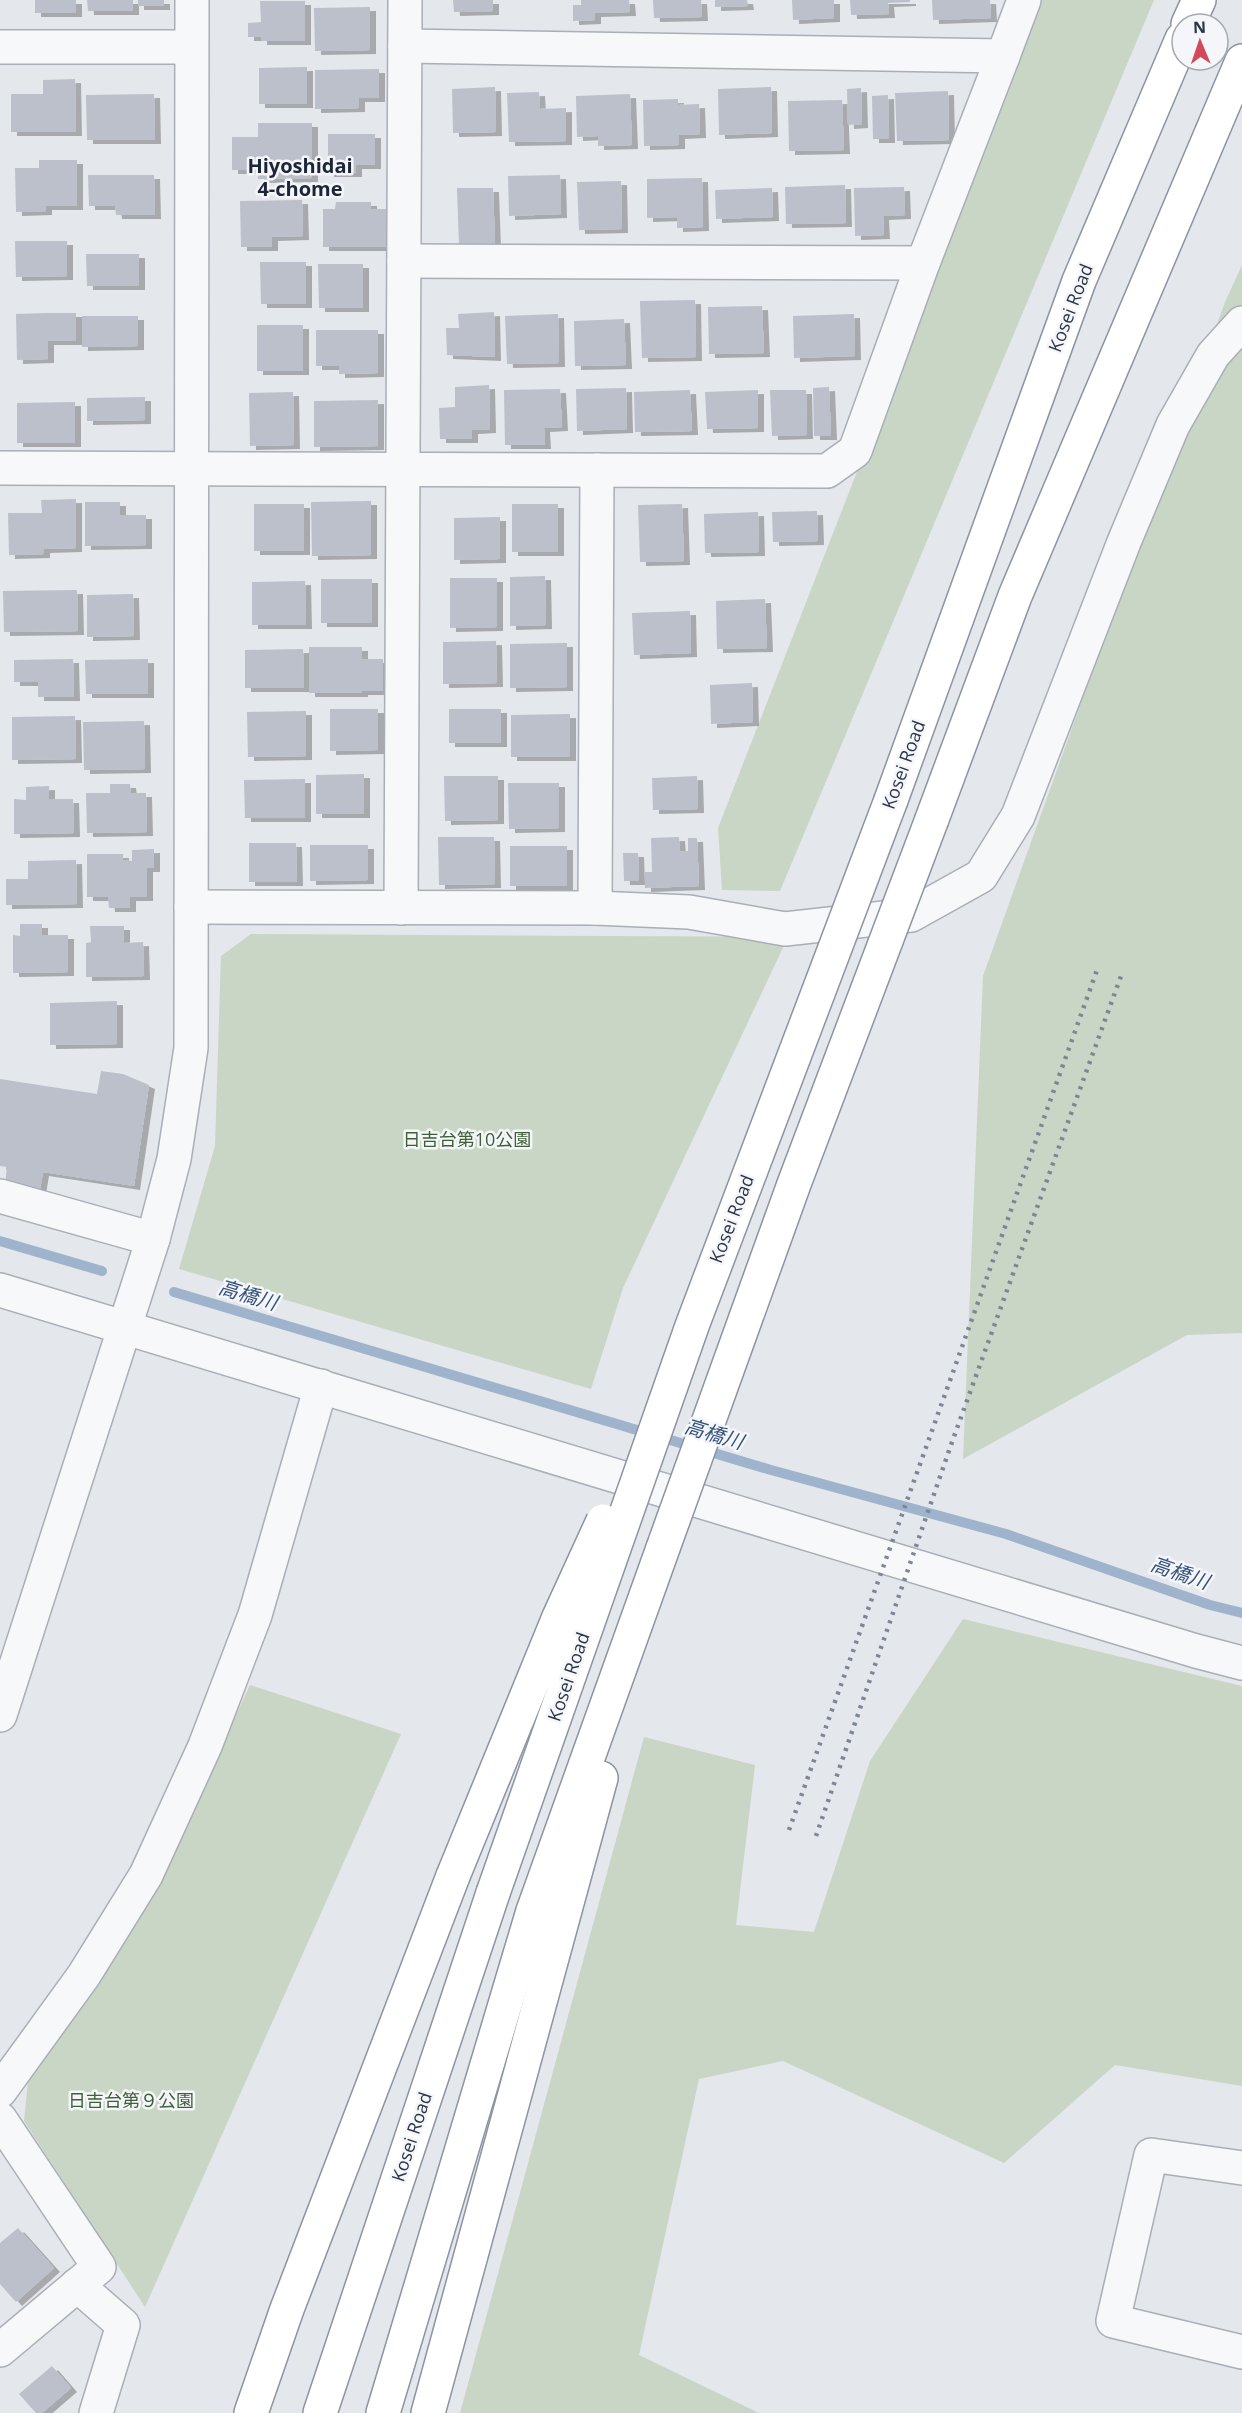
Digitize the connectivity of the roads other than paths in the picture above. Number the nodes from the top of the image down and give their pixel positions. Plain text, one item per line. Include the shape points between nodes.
1 (192, 0) edge
2 (405, 0) edge
3 (1024, 0) edge
4 (405, 46) junction
5 (0, 47) edge
6 (191, 47) junction
7 (1003, 56) junction
8 (1242, 60) edge
9 (1170, 67) edge
10 (404, 261) junction
11 (923, 263) junction
12 (1242, 323) edge
13 (0, 468) edge
14 (191, 469) junction
15 (403, 469) junction
16 (597, 470) junction
17 (191, 907) junction
18 (401, 908) junction
19 (595, 908) junction
20 (0, 1196) edge
21 (153, 1239) junction
22 (0, 1290) edge
23 (692, 1326) junction
24 (124, 1328) junction
25 (321, 1386) junction
26 (1242, 1663) edge
27 (0, 1715) edge
28 (547, 1917) junction
29 (0, 2091) edge
30 (0, 2119) edge
31 (1242, 2168) edge
32 (77, 2285) junction
33 (0, 2350) edge
34 (1242, 2352) edge
35 (96, 2413) edge
36 (251, 2413) edge
37 (320, 2413) edge
38 (383, 2413) edge
39 (428, 2413) edge

1 - 6 street
2 - 4 street
3 - 7 street
4 - 7 street
4 - 10 street
5 - 6 street
6 - 14 street
7 - 11 street
8 - 28 highway, bridge via 1015,596 794,1184 663,1548
9 - 23 highway, Kosei Road, bridge via 1079,281 891,800
10 - 11 street
10 - 15 street
11 - 16 street via 855,451 827,471
12 - 19 street via 1213,355 1173,425 1018,816 981,876 911,915 785,929 689,912
13 - 14 street
14 - 15 street
14 - 17 street
15 - 16 street
15 - 18 street
16 - 19 street
17 - 18 street
17 - 21 street via 191,1048 174,1159
18 - 19 street
20 - 21 street
21 - 24 street
22 - 24 street
23 - 36 highway, bridge via 559,1617 453,1876
23 - 37 highway, Kosei Road, bridge via 493,1893
24 - 25 street
24 - 27 street
25 - 26 street
25 - 29 street via 255,1615 205,1746 146,1875 84,1975
28 - 38 highway
28 - 39 highway
30 - 32 street via 99,2267
31 - 34 street via 1151,2155 1113,2321
32 - 33 street
32 - 35 street via 123,2325

